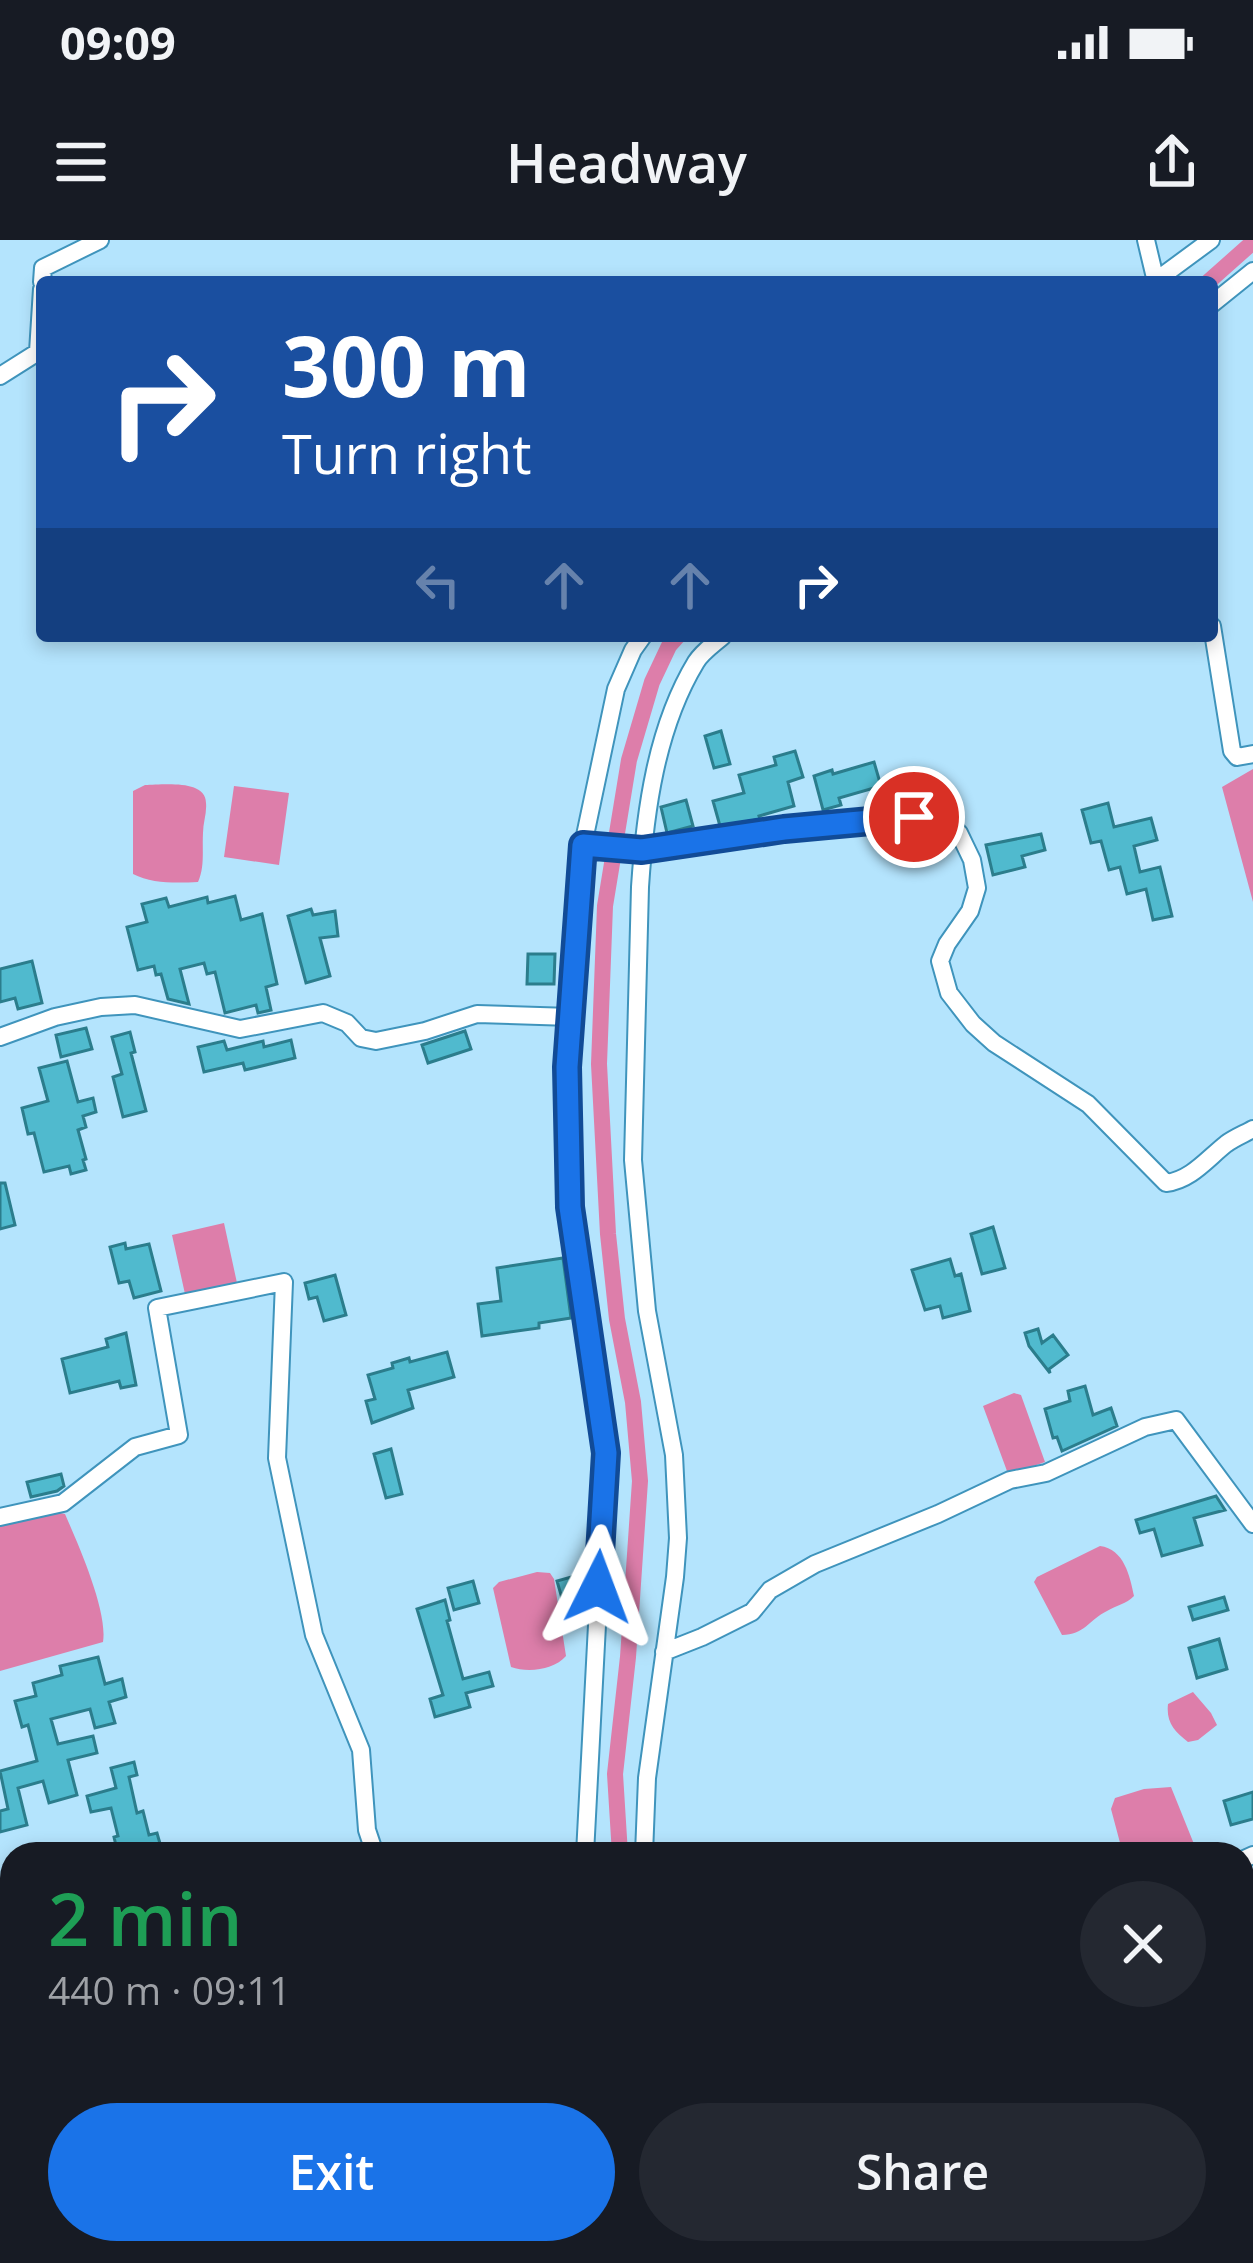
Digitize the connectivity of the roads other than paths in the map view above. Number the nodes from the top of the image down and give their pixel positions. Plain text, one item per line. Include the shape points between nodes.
1 (100, 240) edge
2 (1146, 240) edge
3 (1211, 240) edge
4 (1253, 272) edge
5 (43, 276) edge
6 (1154, 276) edge
7 (1163, 276) edge
8 (1218, 299) edge
9 (36, 353) edge
10 (0, 376) edge
11 (639, 642) edge
12 (716, 642) edge
13 (1215, 642) edge
14 (1253, 754) edge
15 (583, 845) junction
16 (642, 850) junction
17 (571, 1017) junction
18 (0, 1037) edge
19 (1253, 1129) edge
20 (0, 1517) edge
21 (1253, 1524) edge
22 (664, 1652) junction
23 (371, 1842) edge
24 (587, 1842) edge
25 (644, 1842) edge

1 - 5 street via 43,268
2 - 6 street
3 - 7 street
4 - 8 street
9 - 10 street
11 - 15 street via 616,689
12 - 16 street via 698,658 672,712
13 - 14 street via 1232,751
15 - 16 street
15 - 17 street
16 - 19 street via 784,829 944,820 973,860 977,888 940,961 949,993 973,1024 1088,1103 1166,1183
16 - 22 street via 633,1160 647,1311 674,1455 678,1538
17 - 18 street via 477,1014 376,1041 322,1013 240,1028 135,1005 101,1006
17 - 24 street via 570,1207 606,1453
20 - 23 street via 63,1503 135,1447 179,1435 157,1308 284,1282 278,1458 314,1635 361,1750
21 - 22 street via 1176,1420 1162,1422 815,1564 770,1590 752,1612
22 - 25 street

